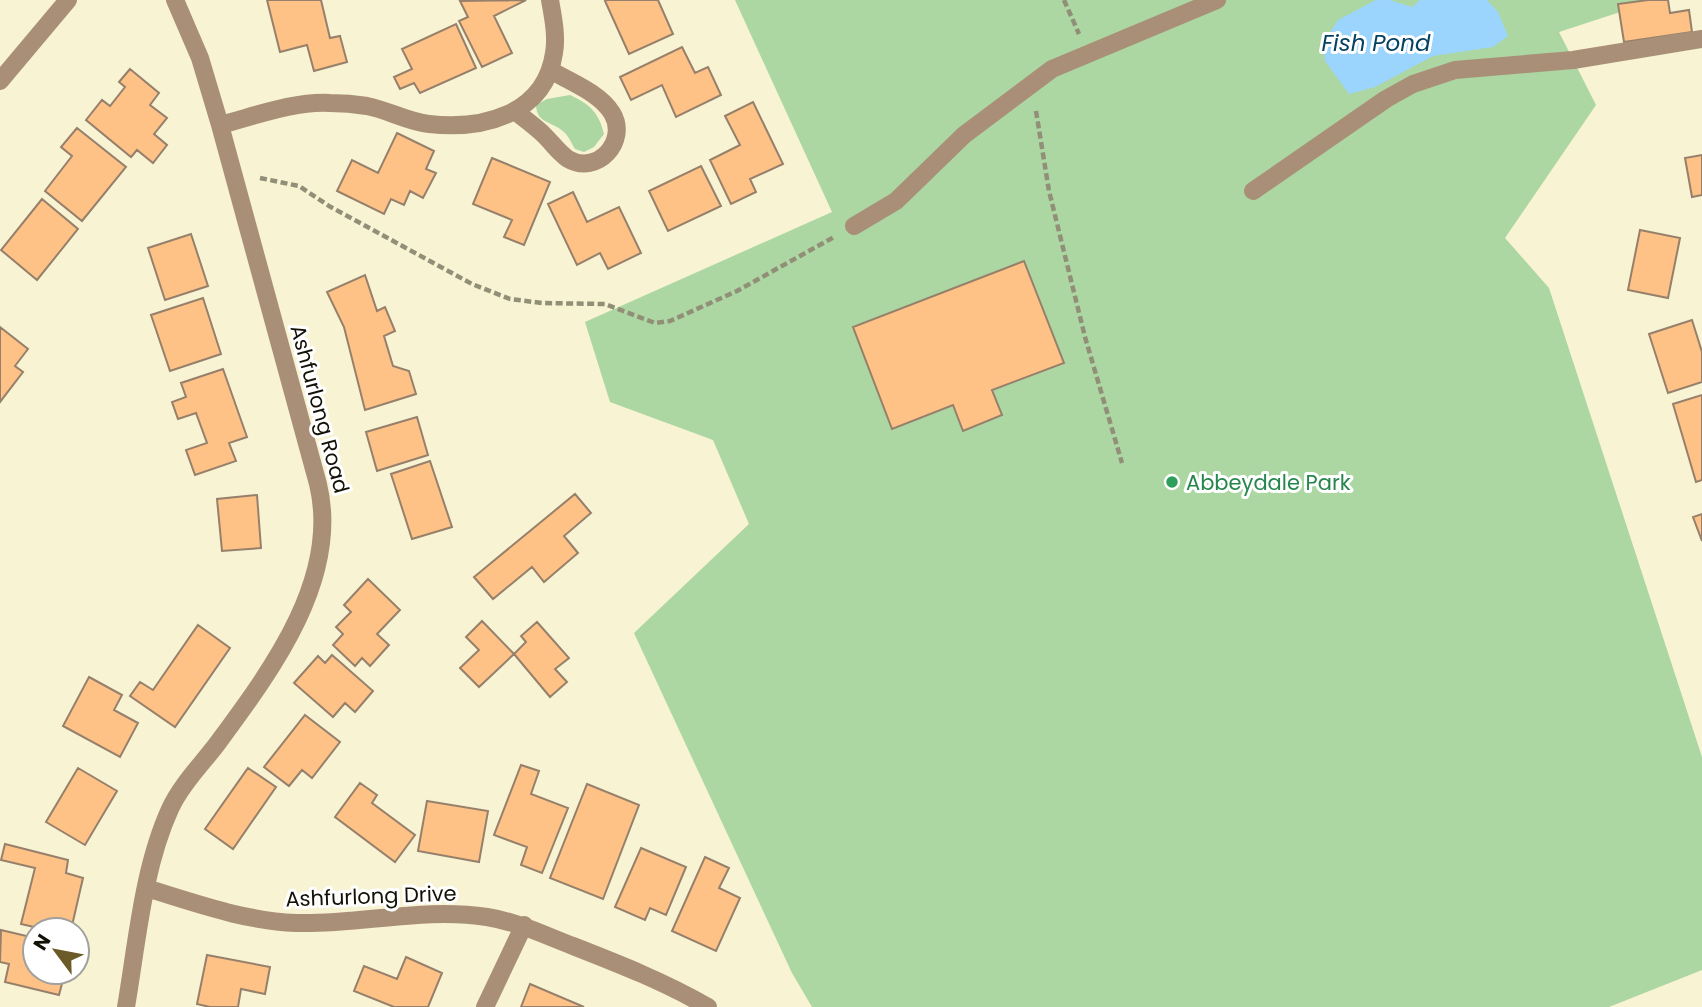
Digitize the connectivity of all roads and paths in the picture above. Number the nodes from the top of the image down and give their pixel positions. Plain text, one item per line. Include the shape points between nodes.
1 (68, 0) edge
2 (175, 0) edge
3 (550, 0) edge
4 (1064, 0) edge
5 (1217, 0) edge
6 (1702, 39) edge
7 (1088, 54) junction
8 (550, 70) junction
9 (0, 81) edge
10 (1032, 84) junction
11 (516, 112) junction
12 (220, 125) junction
13 (234, 177) junction
14 (1253, 191) dead end
15 (854, 226) joint
16 (1122, 463) dead end
17 (146, 888) junction
18 (524, 925) junction
19 (126, 1007) edge
20 (485, 1007) edge
21 (708, 1007) edge

1 - 9 street
2 - 12 street, Ashfurlong Road via 200,58
3 - 8 street via 555,52
4 - 7 path
5 - 7 street
6 - 14 street via 1573,60 1455,70 1413,84
7 - 10 street via 1052,69
8 - 11 street
8 - 11 street via 612,112 616,141 607,155 593,162 570,160
10 - 15 street via 964,135 896,201
10 - 16 path via 1049,191
11 - 12 street via 480,125 454,126 328,102
12 - 13 street, Ashfurlong Road
13 - 15 path via 268,178 299,186 472,284 510,299 605,304 655,323 670,321 737,291
13 - 17 street, Ashfurlong Road via 323,506 321,554 299,615 262,679 171,807
17 - 18 street, Ashfurlong Drive via 267,920 298,923 422,914 486,916
17 - 19 street, Ashfurlong Road
18 - 20 street
18 - 21 street, Ashfurlong Drive via 647,975

